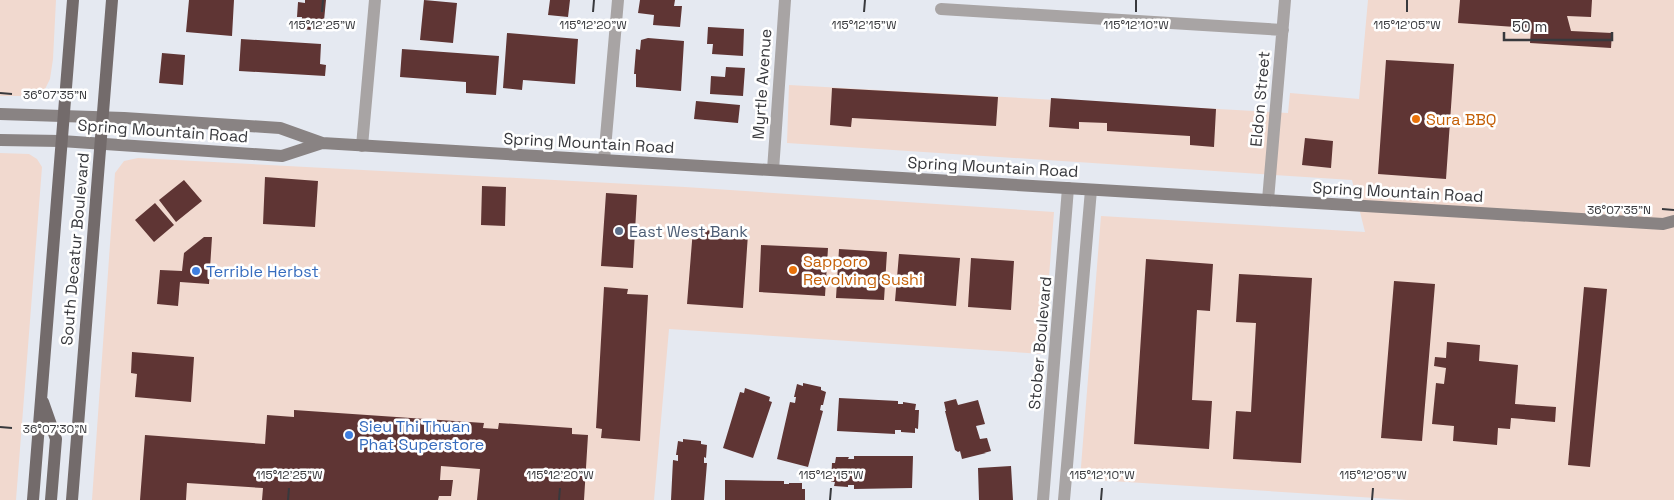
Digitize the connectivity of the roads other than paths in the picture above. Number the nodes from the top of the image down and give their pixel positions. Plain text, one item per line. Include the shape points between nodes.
1 (73, 0) edge
2 (112, 0) edge
3 (375, 0) edge
4 (618, 0) edge
5 (785, 0) edge
6 (1285, 0) edge
7 (940, 9) dead end
8 (1283, 30) junction
9 (0, 114) edge
10 (63, 116) junction
11 (102, 118) junction
12 (0, 140) edge
13 (61, 141) junction
14 (322, 143) junction
15 (100, 144) junction
16 (362, 146) junction
17 (604, 160) junction
18 (773, 170) junction
19 (1068, 188) junction
20 (1091, 190) junction
21 (1268, 200) junction
22 (1670, 225) edge
23 (41, 397) junction
24 (33, 500) edge
25 (52, 500) edge
26 (72, 500) edge
27 (1043, 500) edge
28 (1064, 500) edge

1 - 10 main road, South Decatur Boulevard
2 - 11 main road, South Decatur Boulevard
3 - 16 street
4 - 17 street
5 - 18 street, Myrtle Avenue
6 - 8 street, Eldon Street
7 - 8 street
8 - 21 street, Eldon Street
9 - 10 main road, Spring Mountain Road
10 - 11 main road, Spring Mountain Road
10 - 13 main road, South Decatur Boulevard
11 - 14 main road, Spring Mountain Road via 280,128
11 - 15 main road, South Decatur Boulevard
12 - 13 main road, Spring Mountain Road
13 - 15 main road, Spring Mountain Road
13 - 23 main road, South Decatur Boulevard
14 - 15 main road, Spring Mountain Road via 282,156
14 - 16 main road, Spring Mountain Road
15 - 26 main road, South Decatur Boulevard
16 - 17 main road, Spring Mountain Road
17 - 18 main road, Spring Mountain Road
18 - 19 main road, Spring Mountain Road
19 - 20 main road, Spring Mountain Road
19 - 27 street, Stober Boulevard
20 - 21 main road, Spring Mountain Road
20 - 28 street
21 - 22 main road, Spring Mountain Road
23 - 24 main road, South Decatur Boulevard
23 - 25 main road via 56,439

